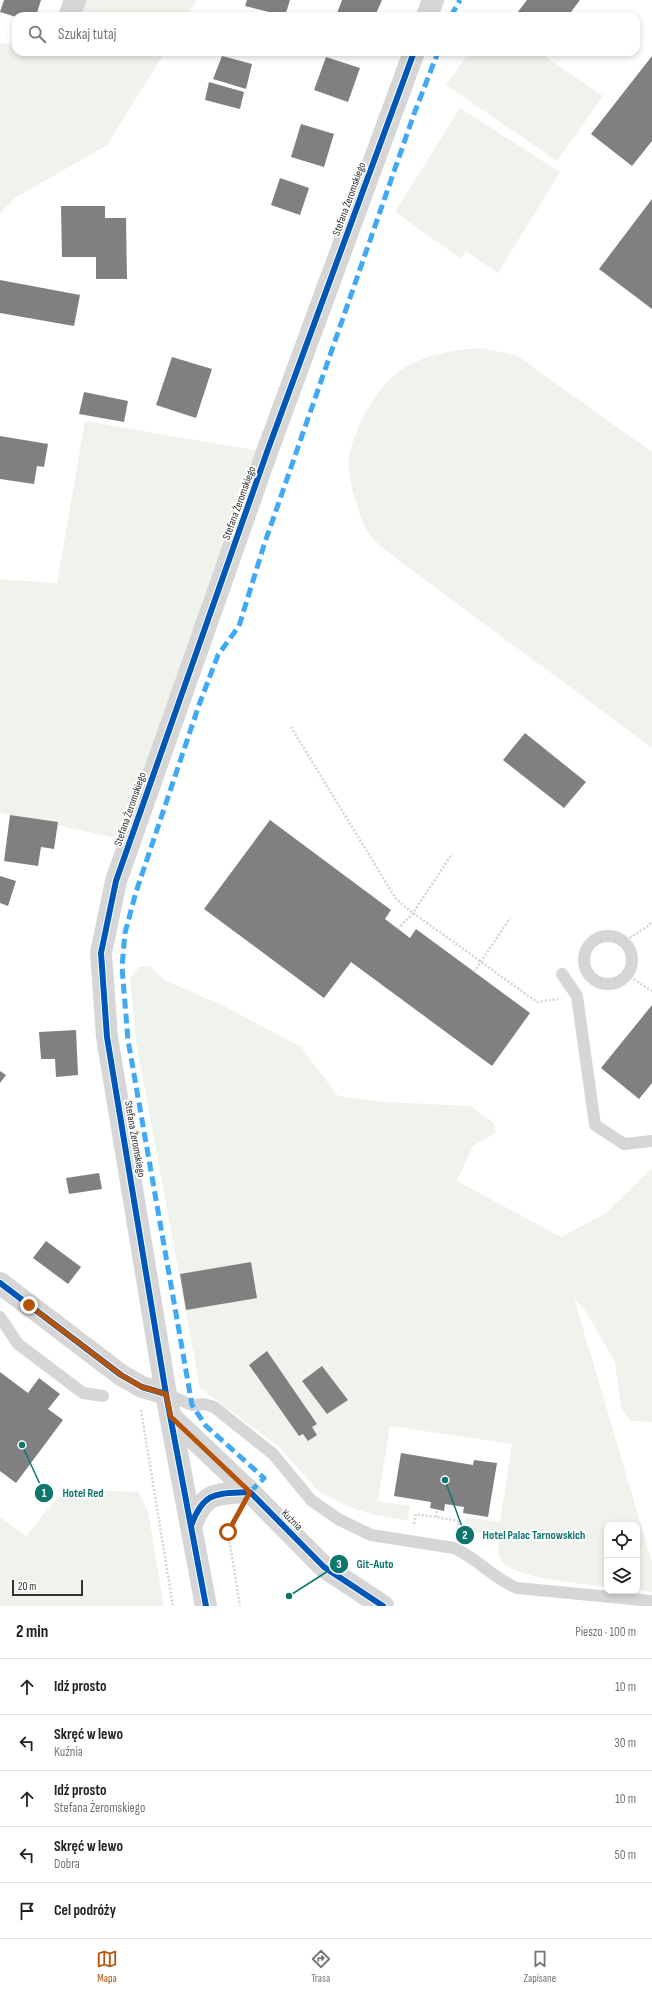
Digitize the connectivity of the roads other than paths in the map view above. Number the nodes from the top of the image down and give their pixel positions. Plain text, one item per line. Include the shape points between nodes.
1 (75, 0) edge
2 (433, 0) edge
3 (70, 12) edge
4 (428, 12) edge
5 (413, 56) edge
6 (562, 974) dead end
7 (627, 975) joint
8 (652, 1141) edge
9 (0, 1283) edge
10 (0, 1317) edge
11 (166, 1394) junction
12 (103, 1396) dead end
13 (171, 1417) junction
14 (250, 1492) junction
15 (191, 1526) junction
16 (652, 1601) edge
17 (206, 1606) edge
18 (383, 1606) edge

1 - 3 street
2 - 4 street
5 - 11 street, Stefana Żeromskiego via 205,626 116,881 105,928 101,953 107,1037
6 - 8 lane via 577,996 595,1125 624,1144
7 - 7 lane via 620,982 611,984 594,979 587,972 584,963 590,945 597,939 606,937 615,937 623,942 630,949 632,958 632,967
9 - 11 street via 121,1375 142,1387
10 - 12 lane via 18,1344 83,1393
11 - 13 street, Stefana Żeromskiego
11 - 16 lane via 192,1404 214,1407 273,1454 311,1500 355,1529 371,1536 454,1548 517,1588
13 - 14 street, Kuźnia
13 - 15 street, Stefana Żeromskiego
14 - 15 street via 225,1493 204,1500 197,1509
14 - 18 street, Kuźnia via 324,1567
15 - 17 street, Stefana Żeromskiego

